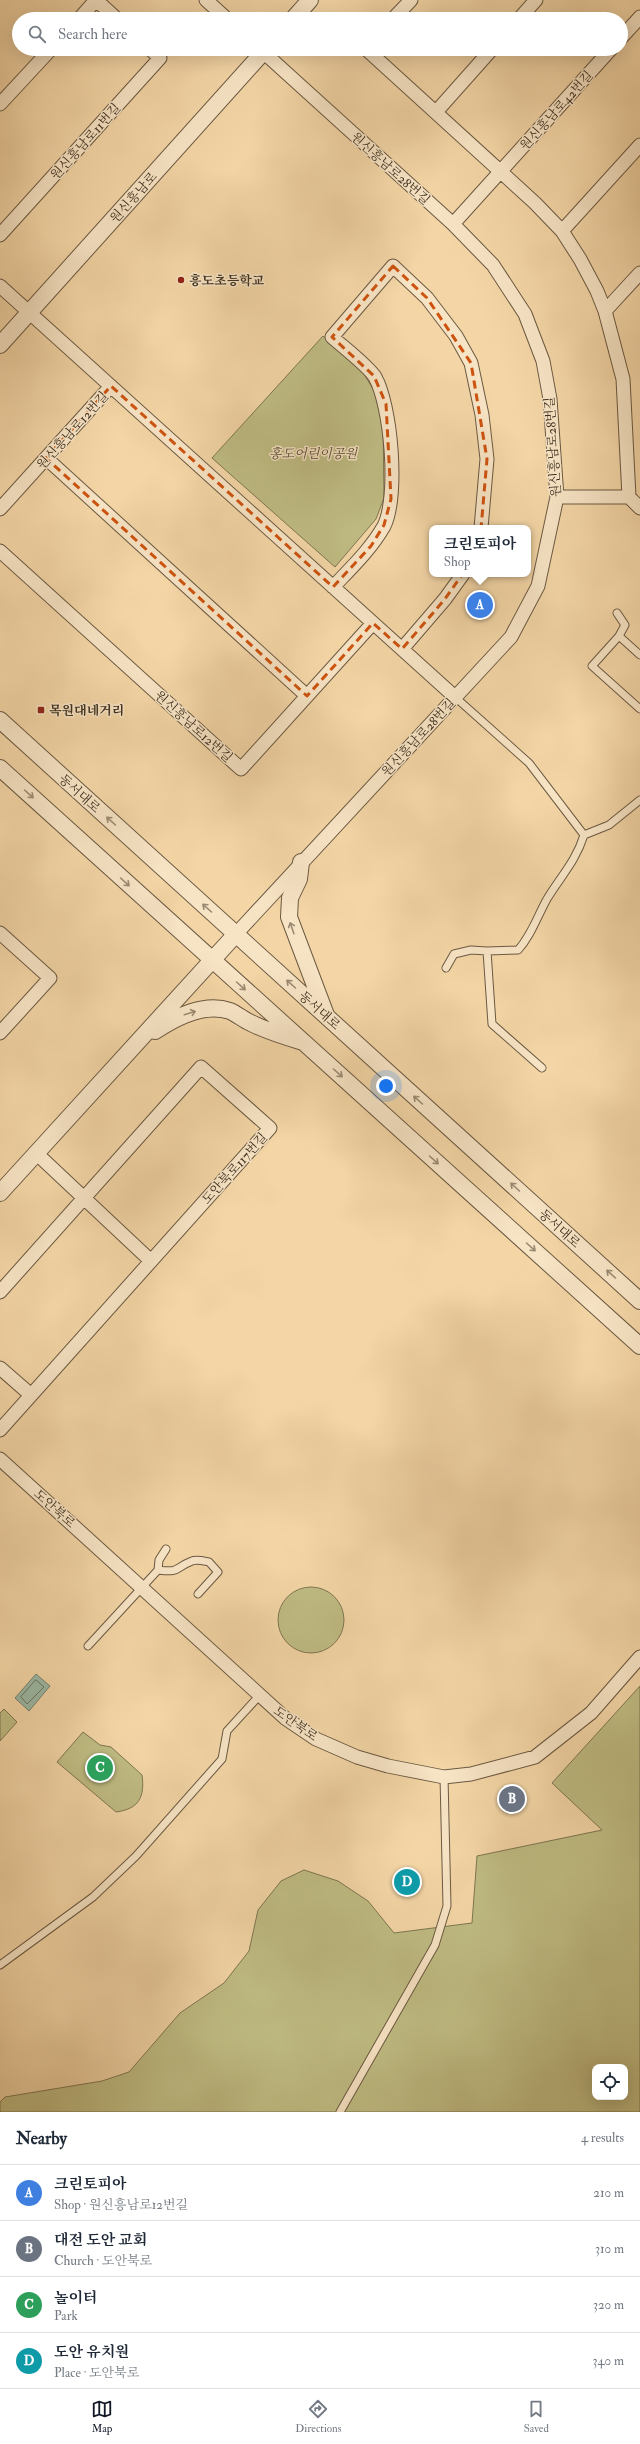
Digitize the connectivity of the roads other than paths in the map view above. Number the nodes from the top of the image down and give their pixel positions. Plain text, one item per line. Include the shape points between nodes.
1 (206, 0) edge
2 (310, 0) edge
3 (411, 0) edge
4 (536, 0) edge
5 (85, 12) edge
6 (109, 12) edge
7 (219, 12) edge
8 (299, 12) edge
9 (400, 12) edge
10 (525, 12) edge
11 (640, 17) edge
12 (628, 30) edge
13 (45, 56) edge
14 (158, 56) edge
15 (259, 56) edge
16 (271, 56) edge
17 (374, 56) edge
18 (486, 56) edge
19 (605, 56) edge
20 (0, 104) edge
21 (436, 112) junction
22 (640, 146) edge
23 (501, 171) junction
24 (453, 224) junction
25 (562, 231) junction
26 (0, 235) edge
27 (640, 273) edge
28 (0, 286) edge
29 (605, 311) junction
30 (30, 312) junction
31 (0, 345) edge
32 (111, 386) junction
33 (46, 458) junction
34 (557, 497) junction
35 (629, 497) junction
36 (640, 508) edge
37 (0, 509) edge
38 (481, 525) edge
39 (0, 551) edge
40 (461, 577) edge
41 (333, 587) junction
42 (617, 613) dead end
43 (373, 623) junction
44 (619, 636) junction
45 (402, 649) junction
46 (640, 655) edge
47 (307, 696) junction
48 (455, 697) junction
49 (640, 709) edge
50 (0, 720) edge
51 (0, 768) edge
52 (640, 800) edge
53 (584, 835) junction
54 (301, 862) junction
55 (0, 933) edge
56 (236, 934) junction
57 (487, 951) junction
58 (212, 960) junction
59 (446, 968) dead end
60 (327, 1016) junction
61 (0, 1033) edge
62 (304, 1042) junction
63 (133, 1047) junction
64 (542, 1068) dead end
65 (36, 1153) junction
66 (0, 1193) edge
67 (84, 1198) junction
68 (151, 1261) junction
69 (0, 1292) edge
70 (640, 1300) edge
71 (640, 1346) edge
72 (0, 1368) edge
73 (31, 1395) junction
74 (0, 1430) edge
75 (0, 1458) edge
76 (166, 1549) dead end
77 (158, 1570) junction
78 (141, 1587) junction
79 (198, 1594) dead end
80 (88, 1646) dead end
81 (640, 1657) edge
82 (259, 1696) junction
83 (444, 1777) junction
84 (0, 1965) edge
85 (340, 2112) edge

1 - 7 street
2 - 8 street
3 - 9 street
4 - 10 street
5 - 6 street via 96,0
11 - 12 street
13 - 20 street
14 - 26 street, 원신흥남로11번길 via 160,58
15 - 30 street, 원신흥남로
16 - 24 street, 원신흥남로28번길
17 - 21 street
18 - 21 street
19 - 23 street, 원신흥남로42번길
21 - 23 street
22 - 25 street
23 - 24 street, 원신흥남로42번길
23 - 25 street
24 - 34 street, 원신흥남로28번길 via 497,271 525,314 543,361 550,399
25 - 29 street via 587,272
27 - 29 street
28 - 30 street
29 - 35 street via 623,379
30 - 31 street, 원신흥남로
30 - 32 street, 원신흥남로12번길
32 - 33 street, 원신흥남로12번길
32 - 41 street, 원신흥남로12번길
33 - 37 street, 원신흥남로12번길
33 - 47 street
34 - 35 street
34 - 48 street, 원신흥남로28번길 via 538,586 511,637
35 - 36 street
38 - 41 street via 487,459 482,415 471,363 456,336 427,298 393,266 332,337 374,376 386,404 391,499 384,525 372,546
39 - 47 street, 원신흥남로12번길 via 241,769
40 - 45 street
41 - 43 street, 원신흥남로12번길
42 - 44 lane via 625,625
43 - 45 street, 원신흥남로12번길
43 - 47 street, 원신흥남로12번길
44 - 46 lane
44 - 49 lane via 592,666
45 - 48 street, 원신흥남로12번길
48 - 53 lane via 529,763
48 - 54 street, 원신흥남로28번길
56 -> 50 street, 동서대로
51 -> 58 street
52 - 53 lane via 609,825
53 - 57 lane via 578,854 556,885 527,940 518,950
54 - 56 street, 원신흥남로28번길
60 -> 54 street via 289,917 290,898 299,879
55 - 61 street via 50,978
56 - 58 street
60 -> 56 street, 동서대로
57 - 59 lane via 471,950 454,954
57 - 64 lane via 492,1024
58 -> 62 street
58 - 63 street
70 -> 60 street, 동서대로
63 -> 62 street via 172,1019 213,1008 230,1011 274,1033
62 -> 71 street
63 - 65 street
65 - 66 street
65 - 67 street
67 - 68 street
67 - 68 street, 도안북로117번길 via 201,1067 270,1128
67 - 69 street, 도안북로117번길
68 - 73 street, 도안북로117번길
72 - 73 street
73 - 74 street, 도안북로117번길
75 - 78 street, 도안북로
76 - 77 lane via 158,1560
77 - 78 lane
77 - 79 lane via 172,1572 193,1561 209,1562 218,1572
78 - 80 lane
78 - 82 street, 도안북로
81 - 83 street, 도안북로 via 591,1712 535,1757 471,1774
82 - 83 street, 도안북로 via 316,1739 357,1757
82 - 84 lane via 227,1731 222,1759 136,1856 93,1897
83 - 85 lane via 447,1906 435,1945

